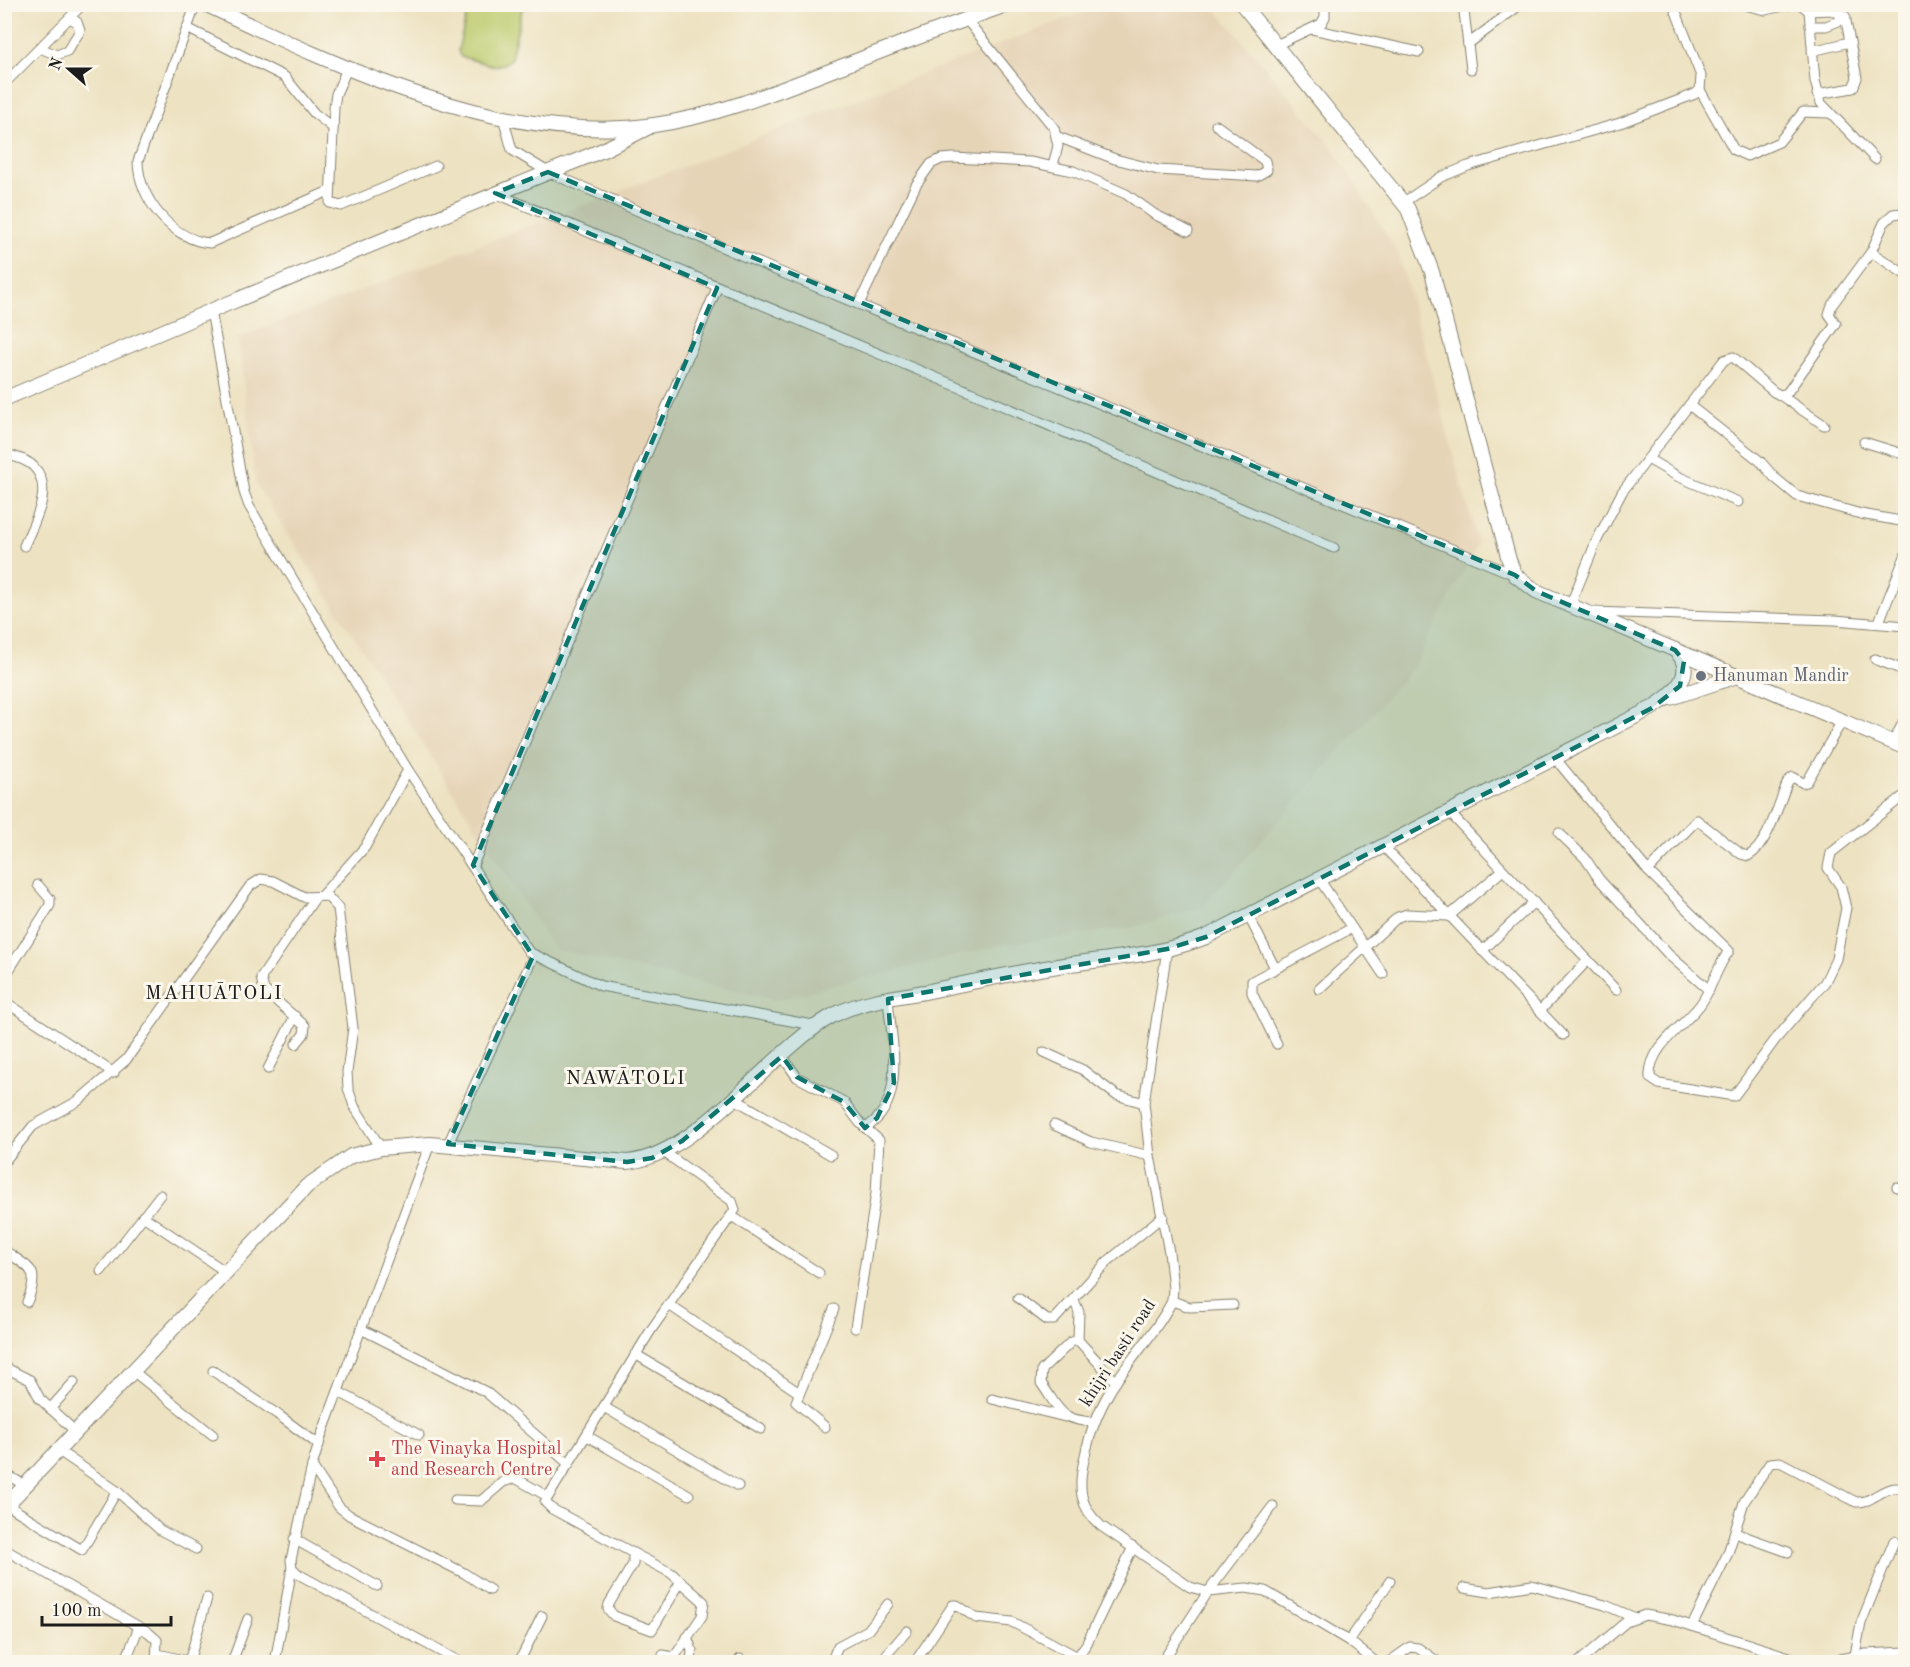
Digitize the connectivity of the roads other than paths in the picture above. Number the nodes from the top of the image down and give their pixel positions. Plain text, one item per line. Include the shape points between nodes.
1 (83, 4) edge
2 (196, 4) edge
3 (1009, 4) edge
4 (1242, 4) edge
5 (1325, 4) edge
6 (1463, 4) edge
7 (1521, 4) edge
8 (1673, 4) edge
9 (1741, 4) edge
10 (1791, 4) edge
11 (1800, 4) edge
12 (205, 5) edge
13 (1809, 12) junction
14 (70, 18) junction
15 (1846, 18) junction
16 (966, 19) junction
17 (1810, 26) junction
18 (187, 28) junction
19 (1312, 29) junction
20 (1850, 42) junction
21 (1468, 44) junction
22 (1276, 45) junction
23 (40, 48) junction
24 (1812, 51) junction
25 (1419, 52) dead end
26 (347, 69) junction
27 (1472, 69) dead end
28 (4, 84) edge
29 (1700, 90) junction
30 (1817, 94) junction
31 (1828, 113) junction
32 (503, 117) junction
33 (1216, 125) dead end
34 (652, 126) junction
35 (333, 128) junction
36 (1058, 137) junction
37 (1875, 159) dead end
38 (1053, 165) junction
39 (436, 166) dead end
40 (548, 172) junction
41 (329, 191) junction
42 (495, 193) junction
43 (1404, 202) junction
44 (1902, 213) dead end
45 (1188, 231) dead end
46 (1870, 252) junction
47 (1905, 275) edge
48 (717, 288) junction
49 (859, 304) junction
50 (211, 311) junction
51 (1780, 395) junction
52 (4, 399) edge
53 (1689, 405) junction
54 (1824, 425) dead end
55 (1864, 442) dead end
56 (7, 454) edge
57 (1905, 454) edge
58 (1648, 459) junction
59 (4, 465) edge
60 (1738, 502) dead end
61 (1905, 522) edge
62 (24, 546) dead end
63 (1334, 548) dead end
64 (1905, 554) edge
65 (1515, 575) junction
66 (1570, 606) junction
67 (1583, 612) junction
68 (1879, 622) junction
69 (1905, 626) edge
70 (1675, 650) junction
71 (1875, 659) dead end
72 (1905, 671) edge
73 (1737, 676) junction
74 (1665, 700) junction
75 (1905, 717) edge
76 (1842, 721) junction
77 (1899, 745) edge
78 (1554, 757) junction
79 (408, 770) junction
80 (1905, 794) edge
81 (1448, 811) junction
82 (1559, 833) dead end
83 (1383, 846) junction
84 (473, 865) junction
85 (1503, 870) junction
86 (1648, 871) junction
87 (1319, 879) junction
88 (38, 885) dead end
89 (318, 897) junction
90 (1534, 902) junction
91 (1248, 915) junction
92 (1449, 916) junction
93 (1352, 928) junction
94 (1365, 947) junction
95 (1167, 950) junction
96 (1482, 951) junction
97 (534, 955) junction
98 (1588, 960) junction
99 (1275, 968) junction
100 (1383, 974) dead end
101 (4, 978) edge
102 (1319, 989) dead end
103 (1616, 990) dead end
104 (1709, 990) junction
105 (888, 999) junction
106 (4, 1001) edge
107 (1540, 1011) junction
108 (295, 1016) junction
109 (818, 1026) junction
110 (1563, 1035) dead end
111 (296, 1044) dead end
112 (1277, 1044) dead end
113 (1044, 1052) dead end
114 (782, 1056) junction
115 (268, 1069) dead end
116 (114, 1073) junction
117 (733, 1098) junction
118 (1144, 1103) junction
119 (1054, 1125) dead end
120 (865, 1128) junction
121 (430, 1144) junction
122 (448, 1144) junction
123 (381, 1148) junction
124 (664, 1152) junction
125 (831, 1155) dead end
126 (1150, 1156) junction
127 (4, 1162) edge
128 (160, 1195) dead end
129 (143, 1216) junction
130 (733, 1216) junction
131 (1162, 1216) junction
132 (4, 1250) edge
133 (101, 1271) dead end
134 (226, 1272) junction
135 (819, 1273) dead end
136 (1018, 1298) dead end
137 (1074, 1299) junction
138 (1172, 1300) junction
139 (27, 1302) dead end
140 (669, 1305) junction
141 (1233, 1305) dead end
142 (834, 1309) dead end
143 (855, 1328) dead end
144 (363, 1330) junction
145 (1078, 1340) junction
146 (635, 1354) junction
147 (4, 1367) edge
148 (213, 1371) dead end
149 (134, 1372) junction
150 (74, 1382) dead end
151 (1116, 1382) junction
152 (339, 1392) junction
153 (798, 1392) junction
154 (992, 1399) dead end
155 (604, 1407) junction
156 (50, 1409) junction
157 (1066, 1417) junction
158 (1094, 1422) junction
159 (825, 1427) dead end
160 (761, 1430) dead end
161 (77, 1433) junction
162 (213, 1435) dead end
163 (419, 1435) dead end
164 (587, 1436) junction
165 (319, 1445) junction
166 (59, 1451) junction
167 (569, 1464) junction
168 (312, 1466) junction
169 (4, 1473) edge
170 (26, 1486) junction
171 (738, 1486) dead end
172 (1905, 1490) edge
173 (117, 1491) junction
174 (689, 1495) dead end
175 (547, 1497) junction
176 (455, 1500) dead end
177 (1273, 1506) dead end
178 (6, 1507) edge
179 (1735, 1533) junction
180 (294, 1539) junction
181 (1894, 1541) dead end
182 (1133, 1547) junction
183 (4, 1549) edge
184 (196, 1549) dead end
185 (1788, 1552) dead end
186 (633, 1553) junction
187 (292, 1568) junction
188 (681, 1581) junction
189 (1390, 1581) dead end
190 (377, 1586) dead end
191 (1464, 1588) dead end
192 (490, 1590) dead end
193 (1208, 1592) junction
194 (207, 1598) dead end
195 (888, 1604) dead end
196 (542, 1616) dead end
197 (1633, 1617) junction
198 (248, 1618) dead end
199 (1692, 1626) junction
200 (139, 1627) junction
201 (907, 1631) dead end
202 (687, 1637) junction
203 (1349, 1641) junction
204 (1905, 1652) edge
205 (663, 1655) dead end
206 (1855, 1655) junction
207 (157, 1658) edge
208 (1076, 1660) edge
209 (125, 1662) edge
210 (190, 1662) edge
211 (232, 1662) edge
212 (275, 1662) edge
213 (460, 1662) edge
214 (519, 1662) edge
215 (692, 1662) edge
216 (831, 1662) edge
217 (880, 1662) edge
218 (915, 1662) edge
219 (1162, 1662) edge
220 (1376, 1662) edge
221 (1389, 1662) edge
222 (1438, 1662) edge
223 (1579, 1662) edge
224 (1902, 1662) edge

1 - 14 street
2 - 18 street
3 - 16 main road
4 - 22 main road
5 - 19 street via 1325,18
6 - 21 street
7 - 21 street
8 - 29 street via 1701,76
9 - 10 street via 1765,10
11 - 13 street
12 - 26 main road
13 - 15 street via 1831,10
13 - 17 street
14 - 23 street
14 - 23 street via 77,22 80,31 67,51 52,54
15 - 17 street via 1826,26
15 - 20 street
16 - 34 main road via 770,94
16 - 36 street via 1044,114
17 - 24 street
18 - 35 street via 285,77 314,114
18 - 41 street via 138,161 141,179 162,219 195,239 210,243
19 - 22 street
19 - 25 street
20 - 24 street
20 - 30 street via 1856,86
21 - 27 street
22 - 43 main road
23 - 28 street
24 - 30 street
26 - 32 main road
26 - 35 street via 336,94
29 - 31 street via 1734,150 1747,156 1779,142 1803,112
29 - 43 street via 1687,99 1620,123 1460,169
30 - 31 street
31 - 37 street
32 - 34 main road via 568,126
32 - 40 street via 512,150
33 - 36 street via 1265,161 1267,170 1257,176 1158,170 1115,159
34 - 40 main road
35 - 41 street
36 - 38 street
38 - 45 street via 1126,194
38 - 49 street via 954,158 931,164 916,185
39 - 41 street via 341,206 330,203
40 - 42 main road
40 - 49 street
42 - 48 street
42 - 50 main road
43 - 65 main road via 1432,272
44 - 46 street via 1889,217
46 - 47 street
46 - 51 street via 1832,305 1829,314 1836,321 1835,326 1790,389
48 - 63 street
48 - 84 street
49 - 65 street
50 - 52 main road
50 - 79 street via 249,506
51 - 53 street via 1737,359 1728,357
51 - 54 street
53 - 58 street
53 - 61 street via 1797,496
55 - 57 street
56 - 59 street
56 - 62 street via 28,462 42,479 40,507
58 - 60 street
58 - 66 street via 1611,509
64 - 68 street
65 - 66 main road via 1536,591
66 - 67 main road
67 - 68 street
67 - 70 main road
68 - 69 street
70 - 73 main road
70 - 74 main road via 1684,661 1684,677
71 - 72 street
73 - 74 main road
73 - 76 main road
74 - 78 main road
75 - 77 street
76 - 77 main road
76 - 86 street via 1807,782 1793,777 1788,781 1762,843 1752,854 1741,854 1697,820
78 - 81 main road
78 - 86 street
79 - 84 street
79 - 89 street via 366,847
80 - 104 street via 1831,853 1828,867 1846,908 1836,959 1825,982 1734,1096 1659,1084 1650,1077 1653,1057 1698,1008
81 - 83 main road
81 - 85 street
82 - 104 street via 1669,955
83 - 87 main road
83 - 92 street
84 - 97 street via 521,942
85 - 90 street
85 - 92 street
86 - 104 street via 1729,951
87 - 91 main road
87 - 93 street
88 - 101 street via 50,899 50,905
89 - 108 street via 261,978 264,990
89 - 116 street via 304,897 267,879 255,881
89 - 123 street via 331,898 340,915 353,1028 348,1088 354,1106
90 - 96 street
90 - 98 street
91 - 95 main road via 1206,937
91 - 99 street
92 - 94 street via 1398,917
92 - 96 street
93 - 94 street
93 - 99 street
94 - 100 street
94 - 102 street
95 - 105 main road via 1038,969
95 - 118 street, khijri basti road
96 - 107 street
97 - 109 street via 601,986
97 - 122 street
98 - 103 street
98 - 107 street
99 - 112 street via 1250,987
105 - 109 main road via 834,1015
105 - 120 street via 894,1083 877,1118
106 - 116 street
107 - 110 street
108 - 111 street via 305,1026
108 - 115 street
109 - 114 main road
113 - 118 street via 1093,1075 1116,1095
114 - 117 main road
114 - 120 street via 797,1077 844,1102
116 - 127 street via 78,1101 33,1126
117 - 124 main road
117 - 125 street
118 - 126 street, khijri basti road
119 - 126 street via 1091,1142
120 - 143 street via 876,1135 881,1148
121 - 122 main road
121 - 123 main road
121 - 144 street
122 - 124 main road via 627,1161
123 - 134 main road via 351,1156 308,1186
124 - 130 street via 732,1201
126 - 131 street, khijri basti road
128 - 129 street
129 - 133 street
129 - 134 street
130 - 135 street
130 - 140 street
131 - 137 street via 1107,1262
131 - 138 street, khijri basti road
132 - 139 street via 33,1273 35,1280
134 - 149 main road
136 - 137 street via 1051,1321
137 - 145 street via 1079,1312
138 - 141 street via 1190,1307
138 - 151 street, khijri basti road
140 - 146 street
140 - 153 street
142 - 153 street
144 - 152 street
144 - 167 street via 486,1392
145 - 151 street
145 - 157 street via 1071,1342 1040,1375 1041,1383
146 - 155 street
146 - 160 street
147 - 156 street via 30,1380
148 - 165 street
149 - 161 main road
149 - 162 street
150 - 156 street
151 - 158 street, khijri basti road
152 - 163 street
152 - 165 street
153 - 159 street via 797,1405
154 - 157 street
155 - 164 street
155 - 171 street
156 - 161 street
157 - 158 street
158 - 182 street, khijri basti road via 1080,1477 1082,1502 1090,1516
161 - 166 main road
164 - 167 street
164 - 174 street
165 - 168 street
166 - 170 main road
166 - 173 street
167 - 175 street
168 - 180 street
168 - 192 street via 339,1507 349,1515
169 - 170 street
170 - 178 main road
172 - 179 street via 1890,1488 1856,1502 1773,1461 1751,1489
173 - 178 street via 82,1550
173 - 184 street via 160,1530
175 - 176 street via 515,1478 503,1482 481,1502
175 - 186 street via 545,1502 552,1509
177 - 193 street
179 - 185 street
179 - 199 street
180 - 187 street
180 - 190 street
181 - 206 street via 1861,1623
182 - 193 street, khijri basti road via 1176,1579
182 - 208 street
183 - 200 street
186 - 188 street
186 - 188 street via 633,1564 609,1604 614,1616 652,1630
187 - 212 street
187 - 213 street
188 - 202 street via 705,1607
189 - 203 street
191 - 197 street via 1490,1592 1532,1585
193 - 203 street, khijri basti road via 1259,1589
193 - 219 street
194 - 210 street
195 - 216 street via 868,1630 838,1646
196 - 214 street
197 - 199 street via 1655,1616
197 - 223 street
198 - 211 street
199 - 206 street via 1802,1661 1829,1661
200 - 207 street via 157,1640
200 - 209 street
201 - 217 street
202 - 205 street via 673,1657
202 - 215 street
203 - 220 street, khijri basti road
204 - 206 street
204 - 224 street
207 - 210 street
208 - 218 street via 1012,1622 976,1618 953,1605
221 - 222 street via 1410,1647

